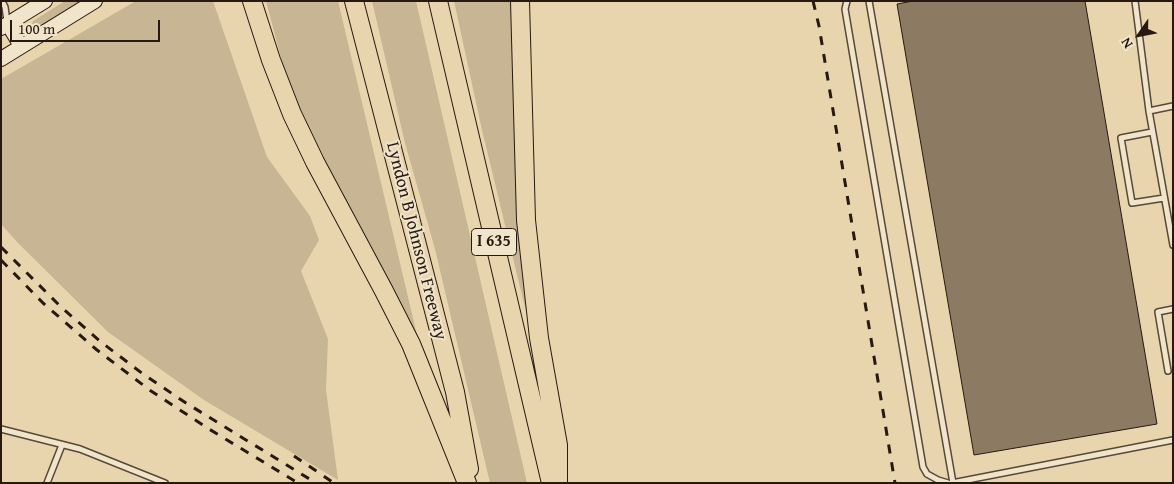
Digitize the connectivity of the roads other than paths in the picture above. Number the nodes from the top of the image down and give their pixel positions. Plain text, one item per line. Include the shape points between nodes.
1 (2, 1) edge
2 (45, 1) edge
3 (95, 1) edge
4 (252, 1) edge
5 (354, 1) edge
6 (438, 1) edge
7 (520, 1) edge
8 (847, 1) edge
9 (869, 1) edge
10 (1135, 1) edge
11 (3, 24) edge
12 (22, 46) junction
13 (1, 59) edge
14 (1173, 106) edge
15 (1149, 111) junction
16 (1152, 132) junction
17 (1164, 198) junction
18 (1173, 245) edge
19 (1173, 309) edge
20 (1168, 371) dead end
21 (1, 429) edge
22 (1173, 440) edge
23 (62, 444) junction
24 (48, 483) edge
25 (165, 483) edge
26 (467, 483) edge
27 (472, 483) edge
28 (551, 483) edge
29 (558, 483) edge
30 (948, 483) edge
31 (953, 483) edge

1 - 11 lane via 5,7
2 - 11 main road
3 - 12 main road
4 - 26 highway via 292,114 314,162 411,344
5 - 27 highway, Lyndon B Johnson Freeway via 455,392
6 - 28 highway, I 635
7 - 29 highway via 526,220 539,338 558,445
8 - 30 lane via 845,9 923,467 927,474
9 - 31 lane
10 - 15 lane
11 - 12 main road
12 - 13 main road
14 - 15 lane
15 - 16 lane
16 - 17 lane
16 - 17 lane via 1121,138 1132,203
17 - 18 lane
19 - 20 lane via 1158,312
21 - 23 lane
22 - 31 lane
23 - 24 lane
23 - 25 lane

